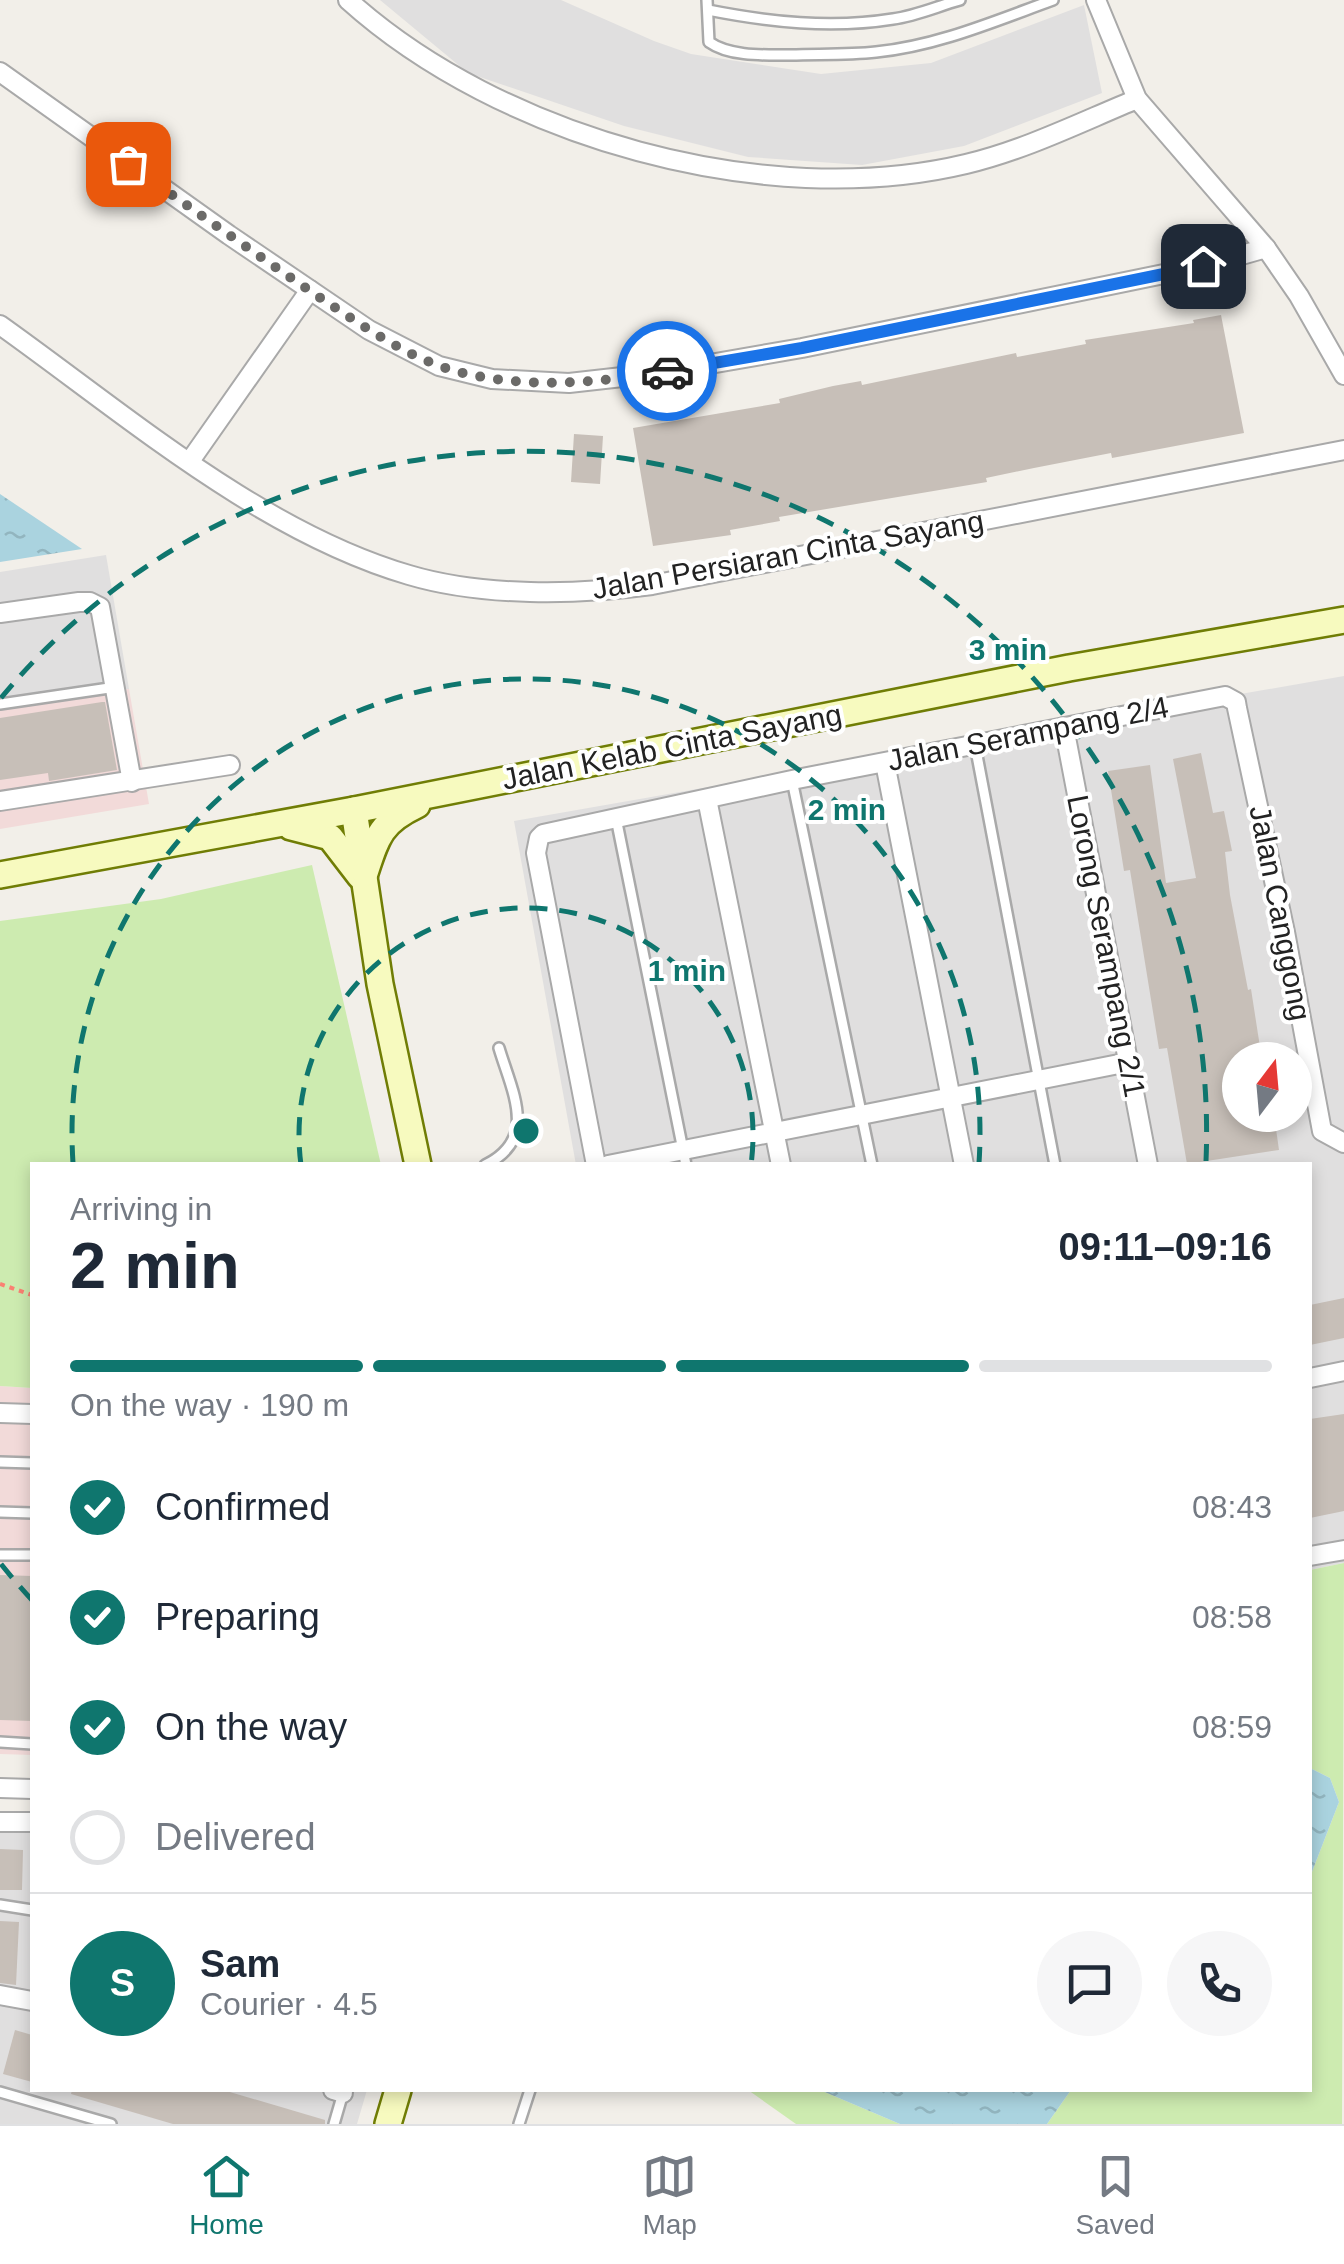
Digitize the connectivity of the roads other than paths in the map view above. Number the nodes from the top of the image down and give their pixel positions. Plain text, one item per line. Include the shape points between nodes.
1 (348, 0) edge
2 (960, 0) edge
3 (1096, 0) edge
4 (1049, 1) edge
5 (707, 5) edge
6 (0, 72) edge
7 (1137, 99) junction
8 (1266, 248) junction
9 (310, 290) junction
10 (0, 325) edge
11 (1344, 375) edge
12 (1344, 450) edge
13 (190, 461) junction
14 (0, 612) edge
15 (1344, 620) edge
16 (116, 688) junction
17 (1232, 698) joint
18 (0, 704) edge
19 (1064, 727) junction
20 (975, 744) junction
21 (886, 762) junction
22 (230, 766) dead end
23 (792, 780) junction
24 (132, 782) junction
25 (453, 788) junction
26 (708, 800) junction
27 (0, 801) edge
28 (354, 810) junction
29 (616, 818) junction
30 (265, 826) junction
31 (0, 875) edge
32 (362, 880) junction
33 (499, 1048) dead end
34 (1129, 1062) junction
35 (1038, 1080) junction
36 (951, 1099) junction
37 (863, 1117) junction
38 (774, 1133) junction
39 (1344, 1143) edge
40 (684, 1158) edge
41 (417, 1162) edge
42 (489, 1162) edge
43 (595, 1162) edge
44 (641, 1162) edge
45 (779, 1162) edge
46 (871, 1162) edge
47 (963, 1162) edge
48 (1054, 1162) edge
49 (1147, 1162) edge
50 (1344, 1371) edge
51 (1312, 1378) edge
52 (0, 1413) edge
53 (30, 1414) edge
54 (0, 1462) edge
55 (30, 1462) edge
56 (0, 1512) edge
57 (30, 1513) edge
58 (1344, 1550) edge
59 (0, 1555) edge
60 (30, 1556) edge
61 (1312, 1556) edge
62 (0, 1742) edge
63 (30, 1744) edge
64 (0, 1788) edge
65 (30, 1789) edge
66 (0, 1822) edge
67 (30, 1822) edge
68 (0, 1906) edge
69 (30, 1910) edge
70 (0, 1995) edge
71 (30, 2001) edge
72 (0, 2092) edge
73 (340, 2092) edge
74 (398, 2092) edge
75 (399, 2092) edge
76 (529, 2092) edge
77 (111, 2124) edge
78 (334, 2124) edge
79 (388, 2124) edge
80 (406, 2124) edge
81 (520, 2124) edge

1 - 7 street via 436,67 504,100 641,152 746,174 843,178 966,164
2 - 5 lane via 895,19 815,25
3 - 7 street
4 - 5 lane via 899,48 774,55 708,42
6 - 9 street
7 - 8 street
8 - 9 street via 802,348 568,383 492,379 439,366
8 - 11 street
9 - 13 street
10 - 13 street, Jalan Persiaran Cinta Sayang
12 - 13 street, Jalan Persiaran Cinta Sayang via 702,576 585,592 451,584 380,566 279,520
14 - 16 street via 95,603 104,616
15 - 25 main road, Jalan Kelab Cinta Sayang
16 - 18 lane
16 - 24 street
17 - 19 street, Jalan Serampang 2/4
17 - 39 street, Jalan Canggong via 1322,1131
19 - 20 street, Jalan Serampang 2/4
19 - 34 street, Lorong Serampang 2/1
20 - 21 street, Jalan Serampang 2/4
20 - 35 lane
21 - 23 street, Jalan Serampang 2/4
21 - 36 street
22 - 24 street
23 - 26 street, Jalan Serampang 2/4
23 - 37 lane
24 - 27 street
25 - 28 main road, Jalan Kelab Cinta Sayang
25 - 32 main road via 392,818
26 - 29 street, Jalan Serampang 2/4
26 - 38 street
28 - 30 main road, Jalan Kelab Cinta Sayang
28 - 32 main road
29 - 40 lane
29 - 43 street, Jalan Serampang 2/4 via 552,830 536,844
30 - 31 main road, Jalan Kelab Cinta Sayang
30 - 32 main road via 330,837
32 - 41 main road
33 - 42 lane via 519,1120 518,1131
34 - 35 street
34 - 49 street, Lorong Serampang 2/1
35 - 36 street
35 - 48 lane
36 - 37 street
36 - 47 street
37 - 38 street
37 - 46 lane
38 - 40 street
38 - 45 street
40 - 44 street
50 - 51 street
52 - 53 street
54 - 55 lane
56 - 57 lane
58 - 61 street
59 - 60 lane
62 - 63 lane
64 - 65 street
66 - 67 street
68 - 69 lane
70 - 71 street
72 - 77 lane
73 - 78 lane
74 - 79 main road
75 - 80 main road
76 - 81 lane

